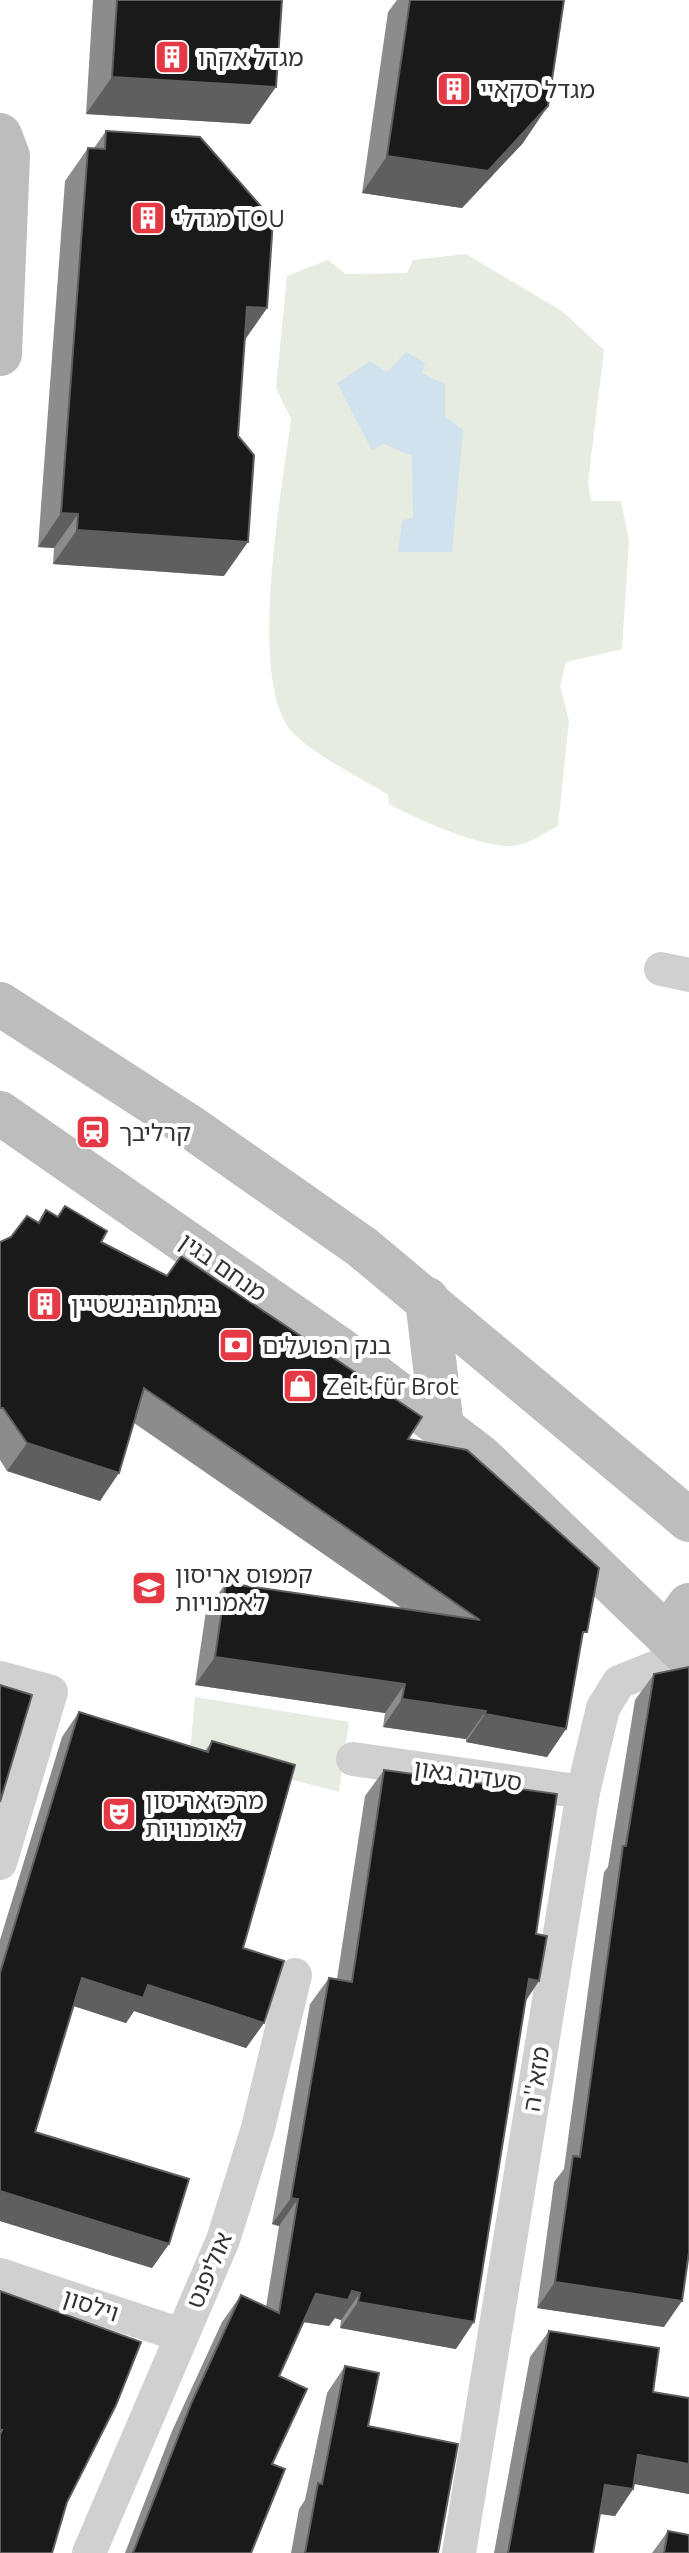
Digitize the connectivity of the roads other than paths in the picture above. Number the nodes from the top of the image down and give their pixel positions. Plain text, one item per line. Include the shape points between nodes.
1 (0, 135) edge
2 (0, 354) edge
3 (0, 1004) edge
4 (0, 1113) edge
5 (427, 1299) junction
6 (442, 1427) junction
7 (689, 1520) edge
8 (684, 1635) edge
9 (0, 1678) edge
10 (353, 1759) dead end
11 (583, 1792) junction
12 (0, 1863) edge
13 (295, 1975) dead end
14 (0, 2275) edge
15 (181, 2335) junction
16 (89, 2553) edge
17 (459, 2553) edge

1 - 2 street via 8,156
3 - 5 street via 192,1128
4 - 6 street, מנחם בגין via 337,1347
5 - 6 street
5 - 7 street
6 - 8 street, מנחם בגין
8 - 11 street, מזא''ה via 619,1682 603,1708
9 - 12 street via 51,1692
10 - 11 street, סעדיה גאון
11 - 17 street, מזא''ה
13 - 15 street, אוליפנט via 258,2128 223,2240
14 - 15 street, וילסון
15 - 16 street, אוליפנט

